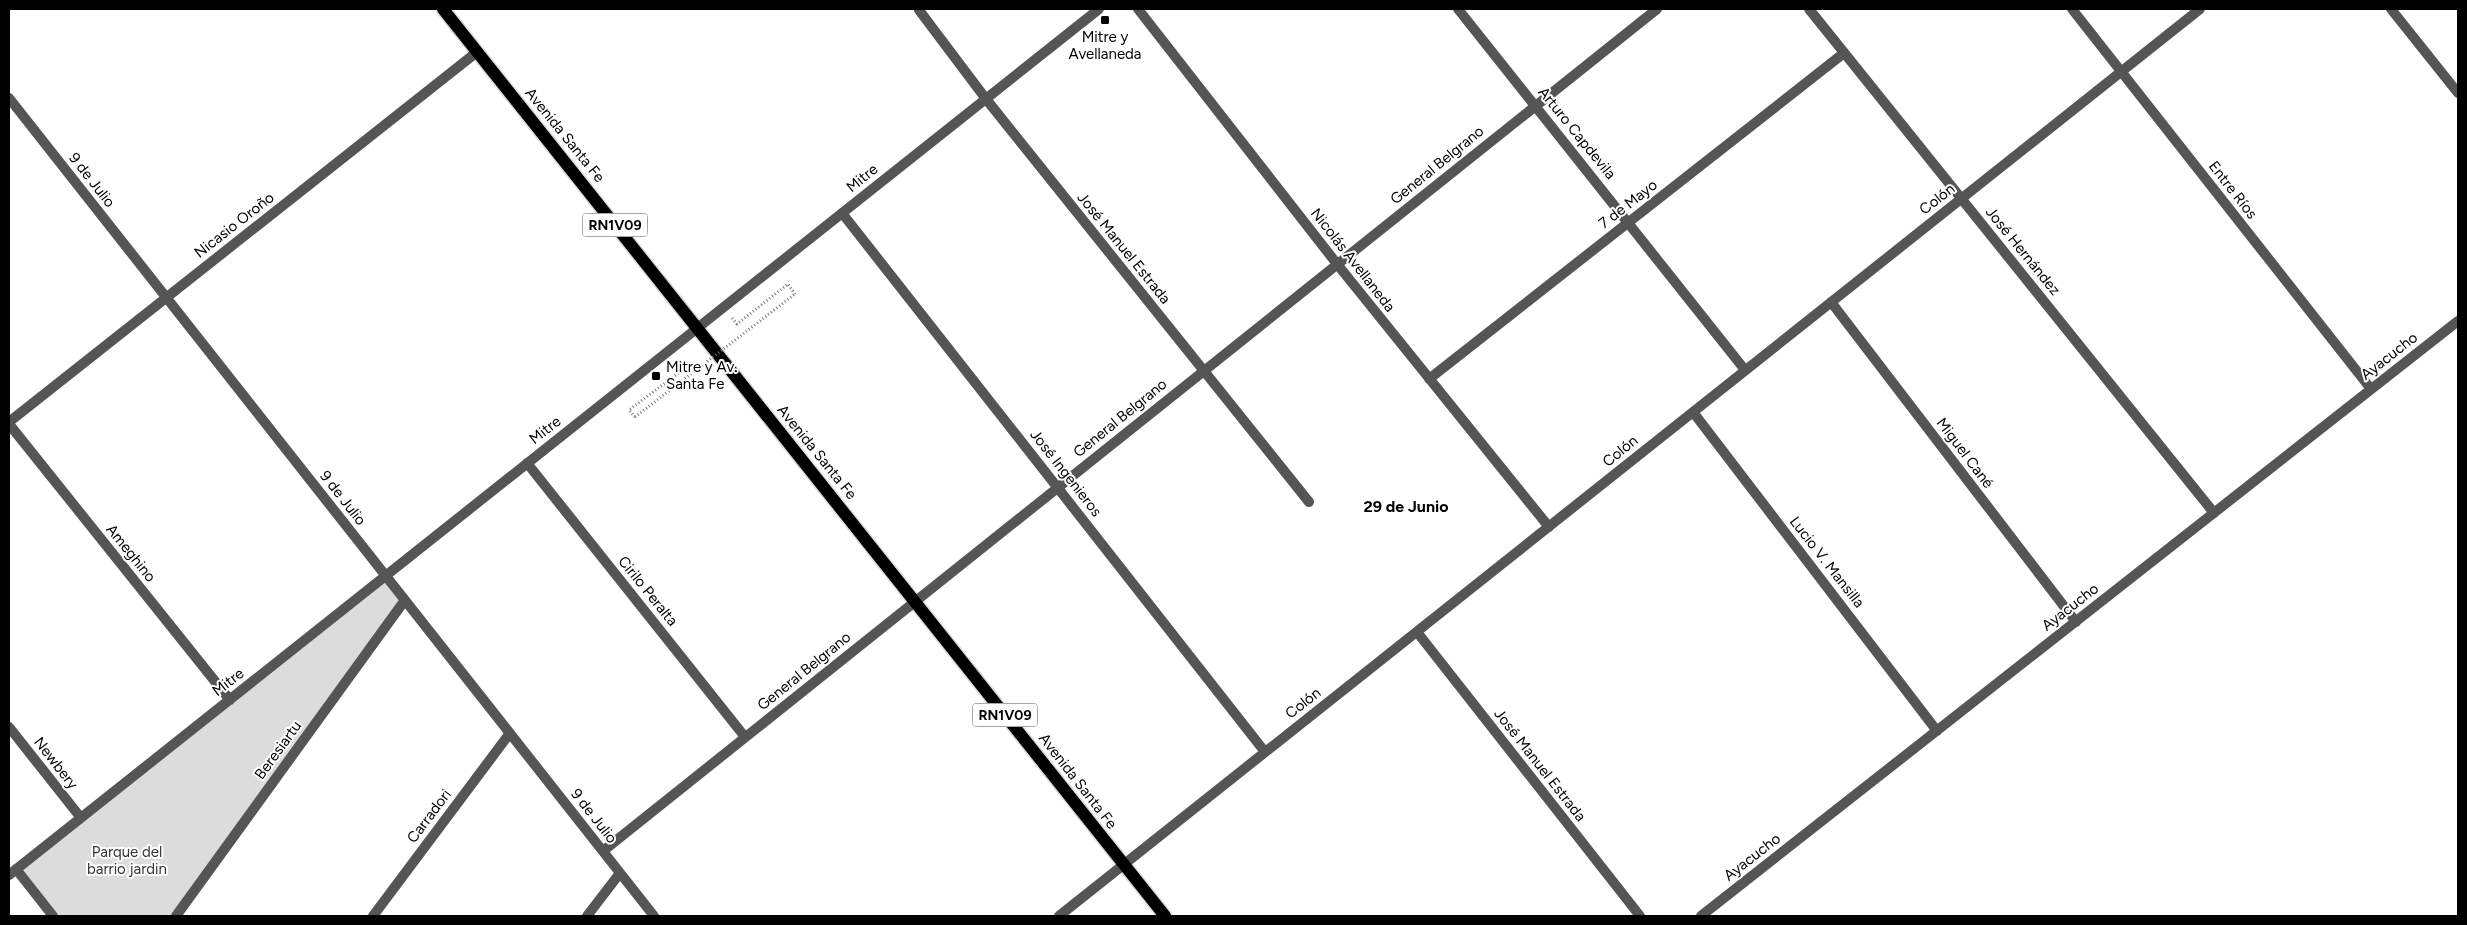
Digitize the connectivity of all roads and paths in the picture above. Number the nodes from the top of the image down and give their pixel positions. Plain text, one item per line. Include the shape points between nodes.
1 (443, 9) edge
2 (1099, 9) edge
3 (1138, 9) edge
4 (1458, 9) edge
5 (1657, 9) edge
6 (1809, 9) edge
7 (2072, 9) edge
8 (2200, 9) edge
9 (2392, 9) edge
10 (919, 10) dead end
11 (477, 52) junction
12 (1844, 53) junction
13 (2121, 72) junction
14 (2458, 93) edge
15 (9, 98) edge
16 (986, 99) junction
17 (1536, 106) junction
18 (1961, 198) junction
19 (842, 213) junction
20 (1629, 222) junction
21 (1337, 264) junction
22 (166, 298) junction
23 (1831, 302) junction
24 (723, 308) junction
25 (2458, 321) edge
26 (697, 328) junction
27 (668, 352) junction
28 (1745, 370) junction
29 (1203, 371) junction
30 (1430, 379) junction
31 (2371, 389) junction
32 (1692, 412) junction
33 (9, 423) edge
34 (527, 463) junction
35 (1058, 487) junction
36 (1309, 502) dead end
37 (2214, 513) junction
38 (1549, 526) junction
39 (386, 576) junction
40 (405, 600) junction
41 (915, 602) junction
42 (2076, 622) junction
43 (1417, 632) junction
44 (230, 700) junction
45 (9, 727) edge
46 (1937, 730) junction
47 (510, 733) junction
48 (745, 737) junction
49 (1265, 752) junction
50 (81, 818) junction
51 (603, 851) junction
52 (1124, 865) junction
53 (13, 872) edge
54 (620, 873) junction
55 (53, 916) edge
56 (176, 916) edge
57 (373, 916) edge
58 (587, 916) edge
59 (654, 916) edge
60 (1059, 916) edge
61 (1165, 916) edge
62 (1640, 916) edge
63 (1701, 916) edge

1 - 11 main road, Avenida Santa Fe / RN1V09
2 - 16 street, Mitre
3 - 21 street, Nicolás Avellaneda
4 - 17 street, Arturo Capdevila
5 - 17 street, General Belgrano
6 - 12 street, José Hernández
7 - 13 street, Entre Ríos
8 - 13 street, Colón
9 - 14 street
10 - 16 street, José Manuel Estrada
11 - 22 street, Nicasio Oroño
11 - 26 main road, Avenida Santa Fe / RN1V09
12 - 18 street, José Hernández
12 - 20 street, 7 de Mayo
13 - 18 street, Colón
13 - 31 street, Entre Ríos
15 - 22 street, 9 de Julio
16 - 19 street, Mitre
16 - 29 street, José Manuel Estrada
17 - 20 street, Arturo Capdevila
17 - 21 street, General Belgrano
18 - 23 street, Colón
18 - 37 street, José Hernández
19 - 24 street, Mitre
19 - 35 street, José Ingenieros
20 - 28 street, Arturo Capdevila
20 - 30 street, 7 de Mayo
21 - 29 street, General Belgrano
21 - 30 street, Nicolás Avellaneda
22 - 33 street, Nicasio Oroño
22 - 39 street, 9 de Julio
23 - 28 street, Colón
23 - 42 street, Miguel Cané
24 - 26 street, Mitre
24 - 27 path, bridge via 737,324 788,284 795,294 635,417 629,410 685,368
25 - 31 street, Ayacucho
26 - 27 street, Mitre
26 - 41 main road, Avenida Santa Fe / RN1V09
27 - 34 street, Mitre
28 - 32 street, Colón
29 - 35 street, General Belgrano
29 - 36 street, José Manuel Estrada
30 - 38 street, Nicolás Avellaneda
31 - 37 street, Ayacucho
32 - 38 street, Colón
32 - 46 street, Lucio V. Mansilla
33 - 44 street, Ameghino
34 - 39 street, Mitre
34 - 48 street, Cirilo Peralta
35 - 41 street, General Belgrano
35 - 49 street, José Ingenieros
37 - 42 street, Ayacucho
38 - 43 street, Colón
39 - 40 street, 9 de Julio
39 - 44 street, Mitre
40 - 47 street, 9 de Julio
40 - 56 street, Beresiartu
41 - 48 street, General Belgrano
41 - 52 main road, Avenida Santa Fe / RN1V09
42 - 46 street, Ayacucho
43 - 49 street, Colón
43 - 62 street, José Manuel Estrada
44 - 50 street, Mitre
45 - 50 street, Newbery
46 - 63 street, Ayacucho
47 - 51 street, 9 de Julio
47 - 57 street, Carradori
48 - 51 street, General Belgrano
49 - 52 street, Colón
50 - 53 street, Mitre
51 - 54 street, 9 de Julio
52 - 60 street, Colón
52 - 61 main road, Avenida Santa Fe / RN1V09
53 - 55 street
54 - 58 street
54 - 59 street, 9 de Julio

